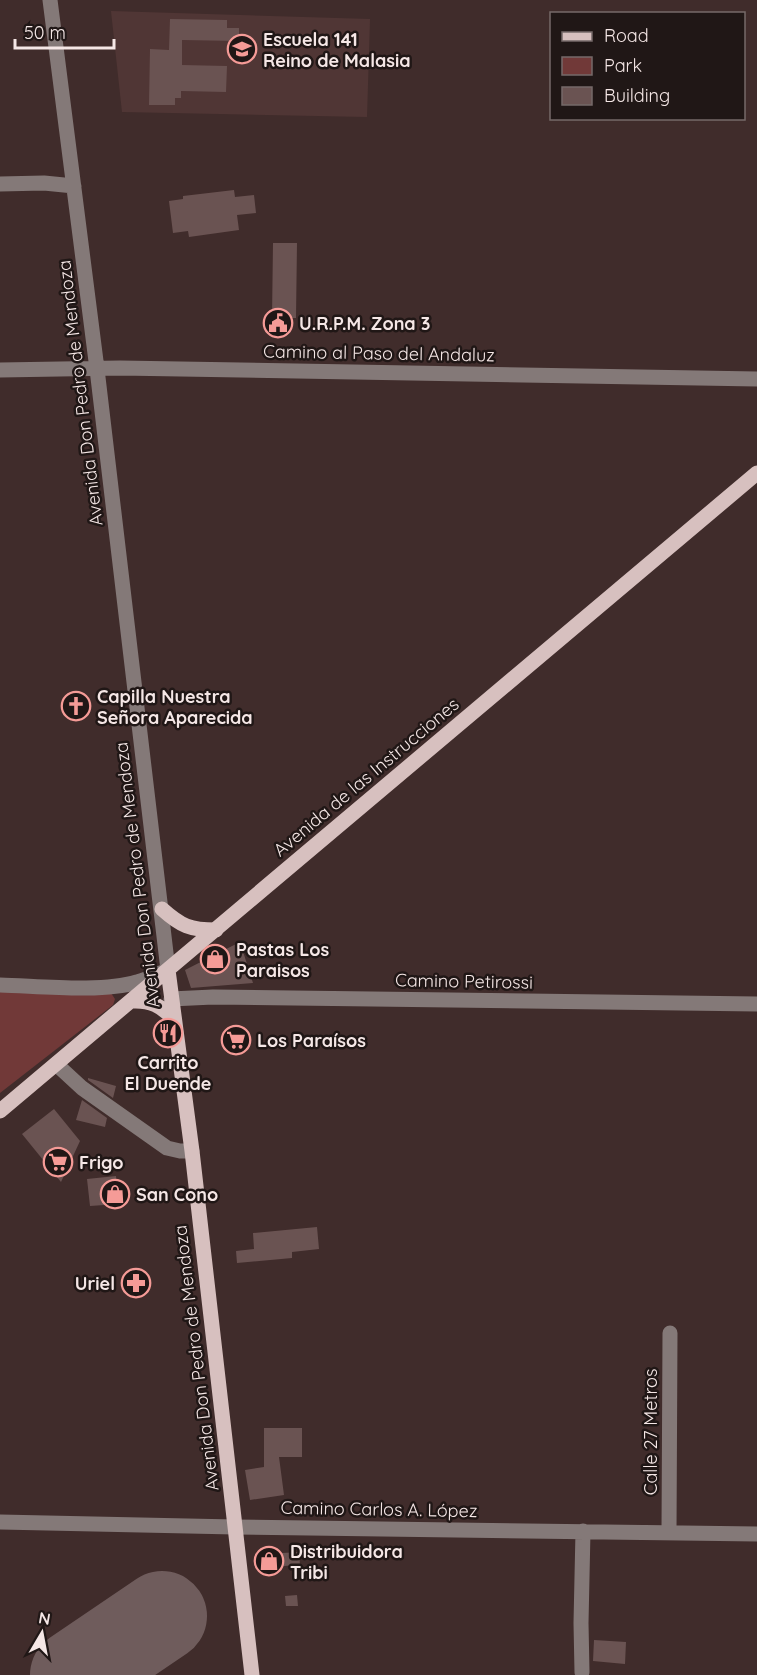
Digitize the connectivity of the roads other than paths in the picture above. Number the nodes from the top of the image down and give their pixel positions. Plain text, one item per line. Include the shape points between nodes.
1 (50, 0) edge
2 (0, 184) edge
3 (74, 186) junction
4 (97, 369) junction
5 (0, 370) edge
6 (757, 379) edge
7 (757, 473) edge
8 (162, 909) junction
9 (216, 930) junction
10 (168, 970) junction
11 (0, 985) edge
12 (171, 999) junction
13 (132, 1000) junction
14 (757, 1004) edge
15 (174, 1019) junction
16 (56, 1064) junction
17 (0, 1111) edge
18 (192, 1151) junction
19 (670, 1333) dead end
20 (0, 1522) edge
21 (235, 1527) junction
22 (583, 1531) junction
23 (669, 1532) junction
24 (757, 1534) edge
25 (582, 1672) dead end
26 (252, 1675) edge

1 - 3 street, Avenida Don Pedro de Mendoza
2 - 3 street
3 - 4 street, Avenida Don Pedro de Mendoza
4 - 5 street, Camino al Paso del Andaluz
4 - 6 street, Camino al Paso del Andaluz
4 - 8 street, Avenida Don Pedro de Mendoza
7 - 9 main road, Avenida de las Instrucciones
8 - 9 main road via 183,926
8 - 10 street, Avenida Don Pedro de Mendoza
9 - 10 main road, Avenida de las Instrucciones
10 - 11 street via 124,985
10 - 12 main road, Avenida Don Pedro de Mendoza
10 - 13 main road, Avenida de las Instrucciones
12 - 14 street, Camino Petirossi
12 - 15 main road, Avenida Don Pedro de Mendoza
13 - 15 main road via 153,1002
13 - 16 main road, Avenida de las Instrucciones
15 - 18 main road, Avenida Don Pedro de Mendoza
16 - 17 main road, Avenida de las Instrucciones
16 - 18 street via 82,1088 167,1148
18 - 21 main road, Avenida Don Pedro de Mendoza
19 - 23 street, Calle 27 Metros
20 - 21 street, Camino Carlos A. López
21 - 22 street, Camino Carlos A. López
21 - 26 main road, Avenida Don Pedro de Mendoza
22 - 23 street, Camino Carlos A. López
22 - 25 street
23 - 24 street, Camino Carlos A. López

